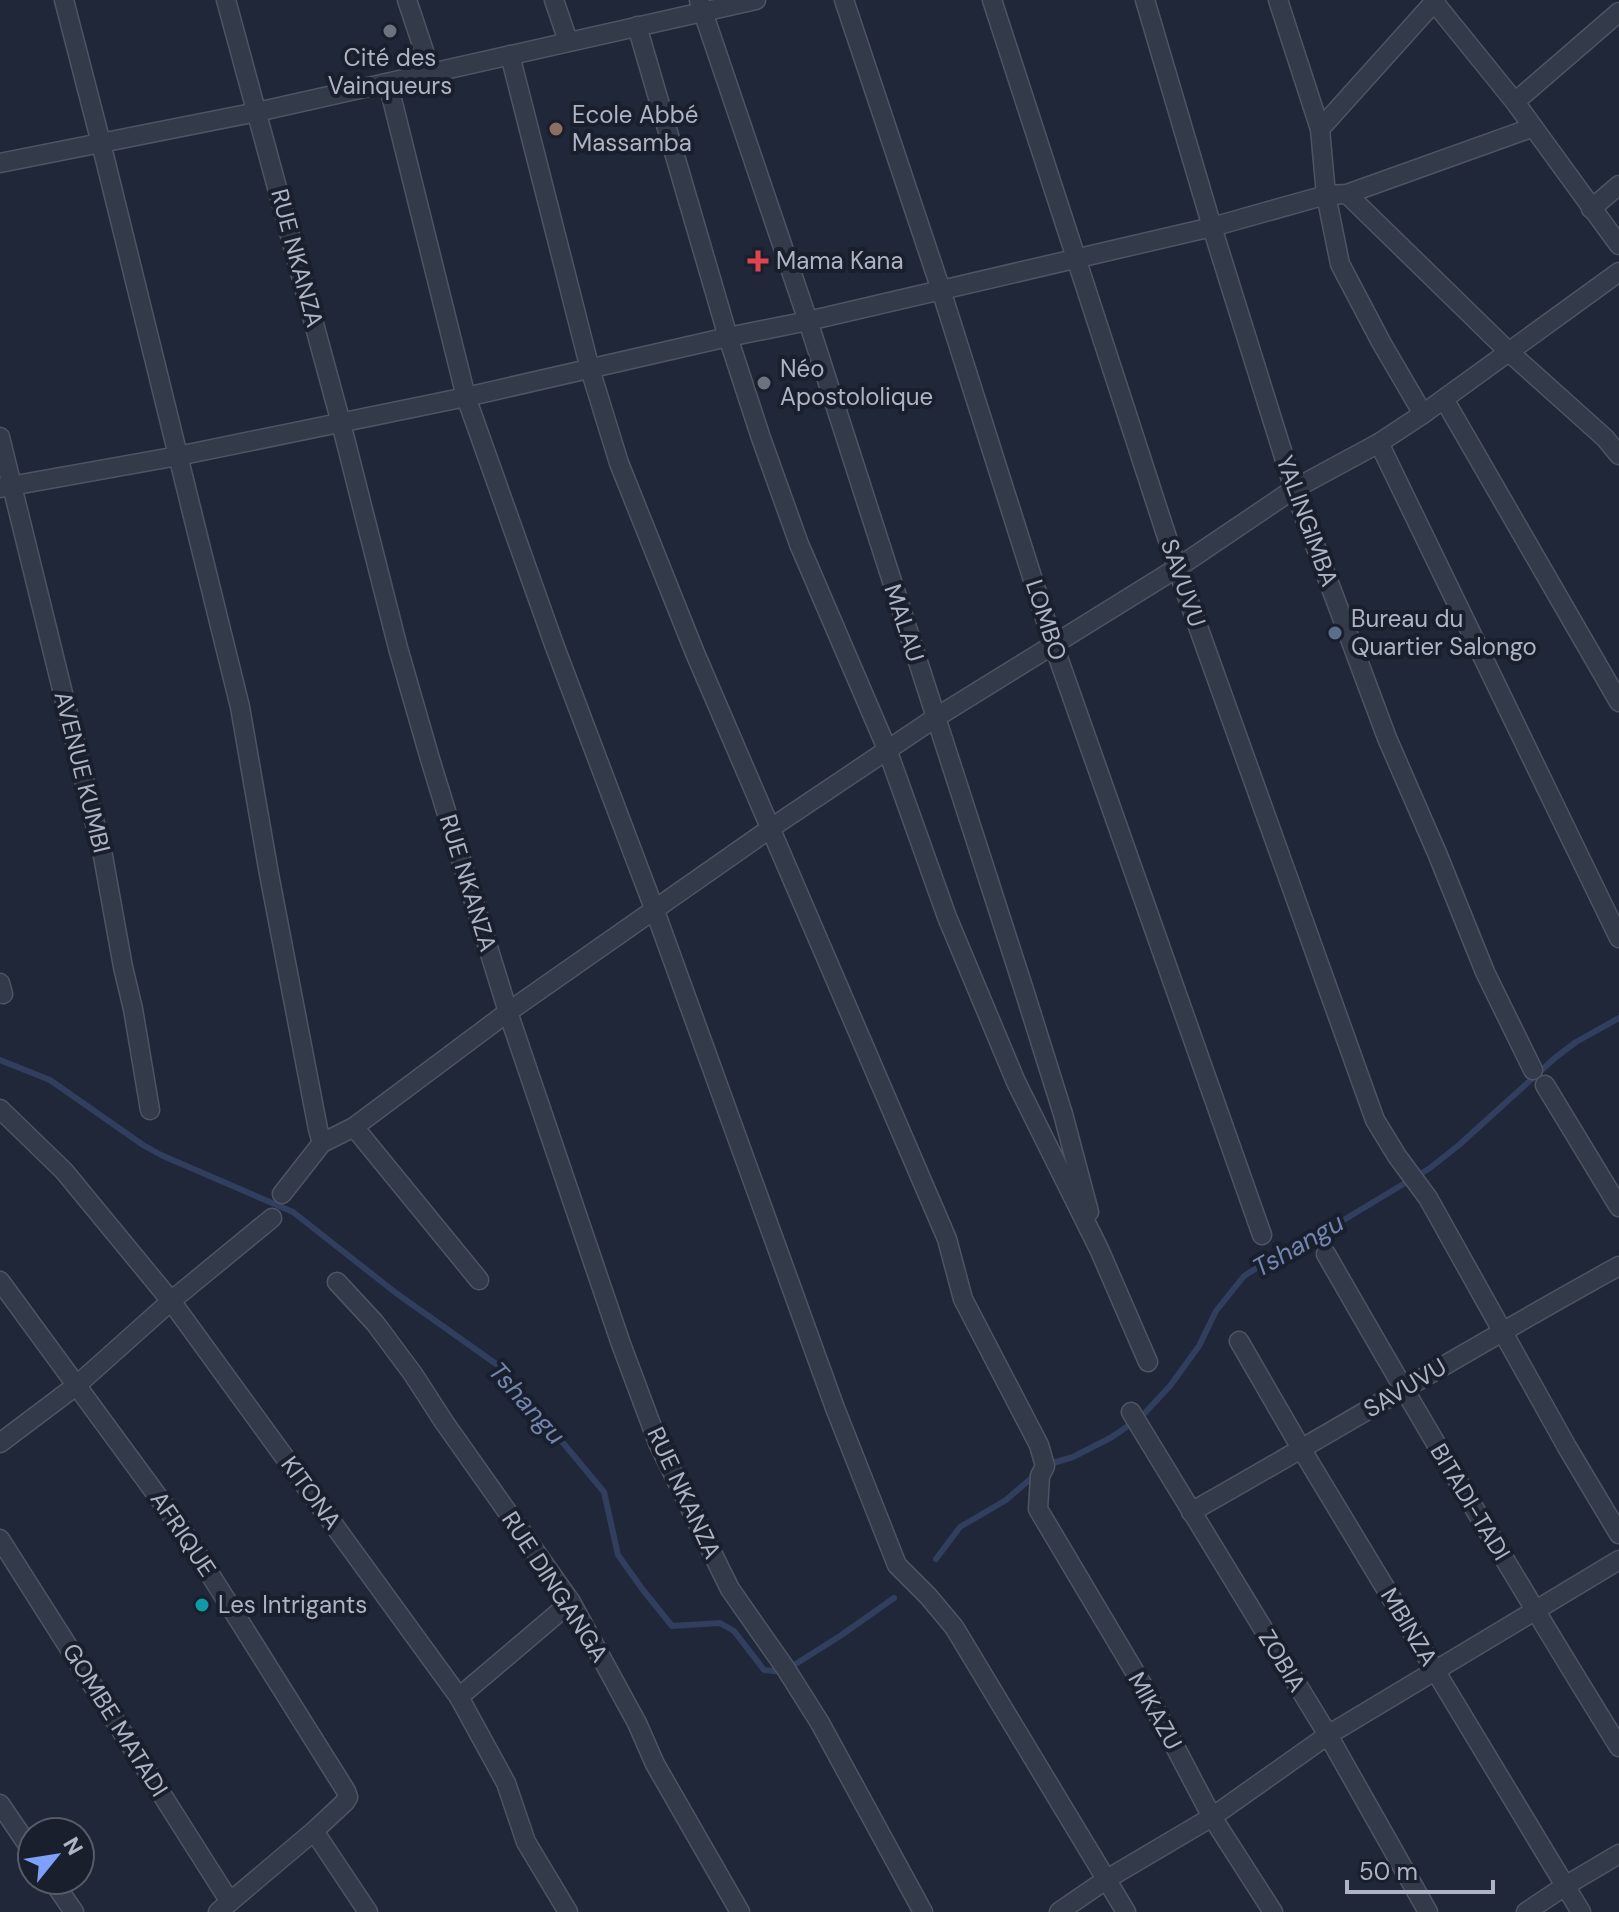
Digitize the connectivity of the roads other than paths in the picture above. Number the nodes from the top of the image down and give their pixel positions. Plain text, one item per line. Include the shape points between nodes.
1 (64, 0) edge
2 (226, 0) edge
3 (407, 0) edge
4 (554, 0) edge
5 (756, 0) edge
6 (844, 0) edge
7 (992, 0) edge
8 (1145, 0) edge
9 (1278, 0) edge
10 (1435, 1) edge
11 (701, 6) edge
12 (1619, 12) edge
13 (637, 26) junction
14 (568, 41) junction
15 (510, 55) junction
16 (431, 72) junction
17 (388, 83) junction
18 (1515, 102) junction
19 (257, 112) junction
20 (1531, 128) junction
21 (1320, 129) junction
22 (101, 143) junction
23 (0, 163) edge
24 (1619, 185) edge
25 (1347, 194) junction
26 (1326, 195) junction
27 (1591, 209) junction
28 (1212, 227) junction
29 (1619, 245) edge
30 (1077, 258) junction
31 (1619, 272) edge
32 (941, 290) junction
33 (808, 321) junction
34 (728, 337) junction
35 (1509, 352) junction
36 (590, 369) junction
37 (466, 397) junction
38 (1444, 399) junction
39 (1423, 414) junction
40 (341, 423) junction
41 (0, 437) edge
42 (1379, 443) junction
43 (1619, 455) edge
44 (178, 456) junction
45 (6, 487) edge
46 (1294, 489) junction
47 (1177, 568) junction
48 (1053, 643) junction
49 (1619, 702) edge
50 (935, 718) junction
51 (887, 749) junction
52 (771, 828) junction
53 (655, 911) junction
54 (1619, 938) edge
55 (508, 1012) junction
56 (1533, 1070) dead end
57 (1545, 1085) dead end
58 (0, 1109) edge
59 (150, 1110) dead end
60 (354, 1127) junction
61 (322, 1143) junction
62 (282, 1194) dead end
63 (1619, 1207) edge
64 (272, 1218) dead end
65 (1262, 1235) dead end
66 (1099, 1249) junction
67 (1326, 1254) dead end
68 (1619, 1266) edge
69 (479, 1280) dead end
70 (0, 1281) edge
71 (337, 1282) dead end
72 (171, 1301) junction
73 (1501, 1331) junction
74 (1239, 1341) dead end
75 (1148, 1362) dead end
76 (77, 1385) junction
77 (1403, 1389) junction
78 (1131, 1412) dead end
79 (0, 1443) edge
80 (1302, 1450) junction
81 (1191, 1512) junction
82 (1619, 1534) edge
83 (0, 1539) edge
84 (1619, 1560) edge
85 (571, 1602) junction
86 (1535, 1610) junction
87 (1436, 1672) junction
88 (459, 1697) junction
89 (1328, 1735) junction
90 (1619, 1747) edge
91 (0, 1804) edge
92 (1212, 1817) junction
93 (16, 1828) edge
94 (314, 1831) junction
95 (1619, 1854) edge
96 (1107, 1879) junction
97 (1565, 1886) junction
98 (224, 1907) edge
99 (368, 1912) edge
100 (568, 1912) edge
101 (740, 1912) edge
102 (923, 1912) edge
103 (1059, 1912) edge
104 (1126, 1912) edge
105 (1273, 1912) edge
106 (1428, 1912) edge
107 (1526, 1912) edge
108 (1581, 1912) edge

1 - 22 street
2 - 19 street, RUE NKANZA
3 - 16 street
4 - 14 street
5 - 11 street
6 - 32 street, LOMBO
7 - 30 street, SAVUVU
8 - 28 street, YALINGIMBA
9 - 21 street
10 - 18 street
10 - 21 street
11 - 13 street
11 - 33 street, MALAU
12 - 18 street
13 - 14 street
13 - 34 street
14 - 15 street
15 - 16 street
15 - 36 street
16 - 17 street
17 - 19 street
17 - 37 street
18 - 20 street
19 - 22 street
19 - 40 street, RUE NKANZA
20 - 25 street
20 - 27 street
21 - 26 street
22 - 23 street
22 - 44 street
24 - 27 street
25 - 26 street
25 - 35 street
26 - 28 street
26 - 39 street via 1340,264
27 - 29 street
28 - 30 street
28 - 46 street, YALINGIMBA
30 - 32 street
30 - 47 street, SAVUVU
31 - 35 street
32 - 33 street
32 - 48 street, LOMBO
33 - 34 street
33 - 50 street, MALAU
34 - 36 street
34 - 51 street via 799,544
35 - 38 street
35 - 43 street
36 - 37 street
36 - 52 street via 619,463
37 - 40 street
37 - 53 street
38 - 39 street
38 - 49 street
39 - 42 street
40 - 44 street
40 - 55 street, RUE NKANZA via 398,648
41 - 45 street, AVENUE KUMBI
42 - 46 street
42 - 54 street
44 - 45 street
44 - 61 street via 240,707
45 - 59 street, AVENUE KUMBI via 103,856
46 - 47 street
46 - 56 street, YALINGIMBA via 1387,738 1485,972
47 - 48 street
47 - 73 street, SAVUVU via 1375,1120 1428,1198
48 - 50 street
48 - 65 street, LOMBO
50 - 51 street
50 - 66 street, MALAU via 1063,1114
51 - 52 street
51 - 66 street via 947,917 1016,1082
52 - 53 street
52 - 92 street, MIKAZU via 947,1239 963,1299 1039,1445 1045,1466 1038,1509 1142,1684
53 - 55 street
53 - 96 street via 897,1565 954,1627
55 - 60 street
55 - 102 street, RUE NKANZA via 658,1443 730,1589 820,1723
57 - 63 street
58 - 72 street, KITONA via 64,1171
60 - 61 street
60 - 69 street
61 - 62 street
64 - 72 street
66 - 75 street
67 - 77 street, BITADI-TADI
68 - 73 street, SAVUVU
70 - 76 street, AFRIQUE
71 - 85 street, RUE DINGANGA via 413,1374
72 - 76 street
72 - 88 street, KITONA
73 - 77 street, SAVUVU
73 - 82 street, SAVUVU
74 - 80 street, MBINZA
76 - 79 street
76 - 94 street, AFRIQUE via 181,1528 346,1791 345,1802
77 - 80 street, SAVUVU
77 - 86 street, BITADI-TADI
78 - 81 street, ZOBIA
80 - 81 street, SAVUVU
80 - 87 street, MBINZA
81 - 89 street, ZOBIA
83 - 98 street, GOMBE MATADI
84 - 86 street
85 - 88 street
85 - 101 street, RUE DINGANGA
86 - 87 street
86 - 90 street, BITADI-TADI
87 - 89 street
87 - 97 street, MBINZA
88 - 100 street, KITONA via 506,1783 526,1842
89 - 92 street
89 - 106 street, ZOBIA
91 - 93 street
92 - 96 street
92 - 105 street, MIKAZU
94 - 98 street, AFRIQUE
94 - 99 street
95 - 97 street
96 - 103 street
96 - 104 street
97 - 107 street
97 - 108 street, MBINZA

